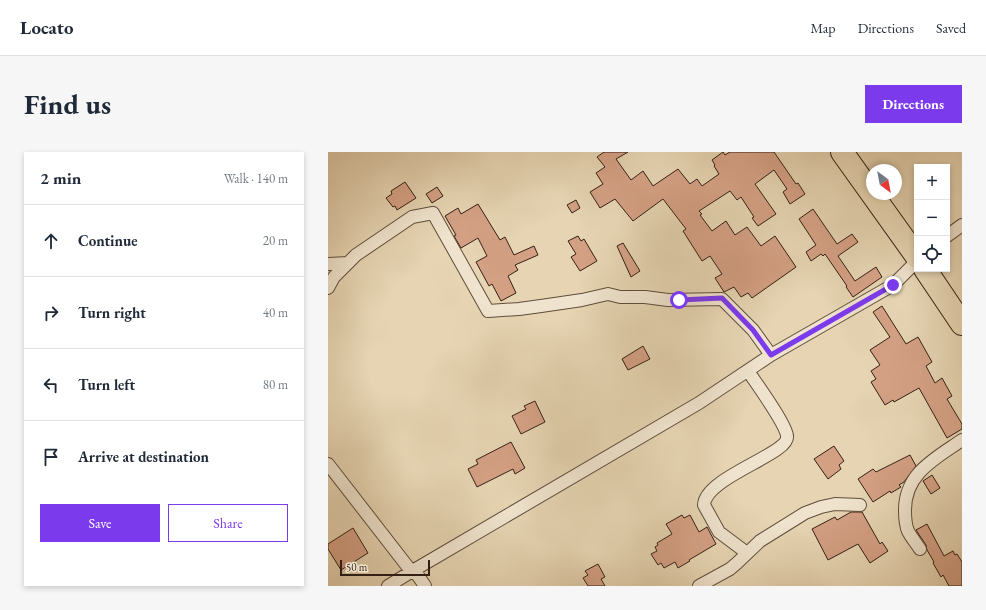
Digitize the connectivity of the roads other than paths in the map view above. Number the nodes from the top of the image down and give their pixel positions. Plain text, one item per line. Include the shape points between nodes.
1 (842, 152) edge
2 (962, 225) edge
3 (950, 234) edge
4 (914, 253) edge
5 (348, 263) junction
6 (328, 264) edge
7 (914, 264) edge
8 (927, 272) edge
9 (328, 288) edge
10 (962, 324) edge
11 (771, 355) junction
12 (748, 371) junction
13 (962, 440) edge
14 (328, 464) edge
15 (860, 505) dead end
16 (920, 549) dead end
17 (748, 553) junction
18 (413, 570) junction
19 (388, 586) edge
20 (425, 586) edge
21 (699, 586) edge

1 - 4 highway
2 - 3 street
5 - 6 street
5 - 9 street via 334,277
5 - 11 street via 412,217 433,213 488,310 520,309 608,294 668,300 722,298 753,330
7 - 11 street via 893,285
8 - 10 highway
11 - 12 street
12 - 17 street via 781,422 788,439 772,453 732,475 704,501 719,532
12 - 18 street via 699,403
13 - 16 street via 927,464 915,476 908,492 905,522
14 - 18 street
15 - 17 street via 836,504 805,513 760,542
17 - 21 street via 730,568
18 - 19 street
18 - 20 street

